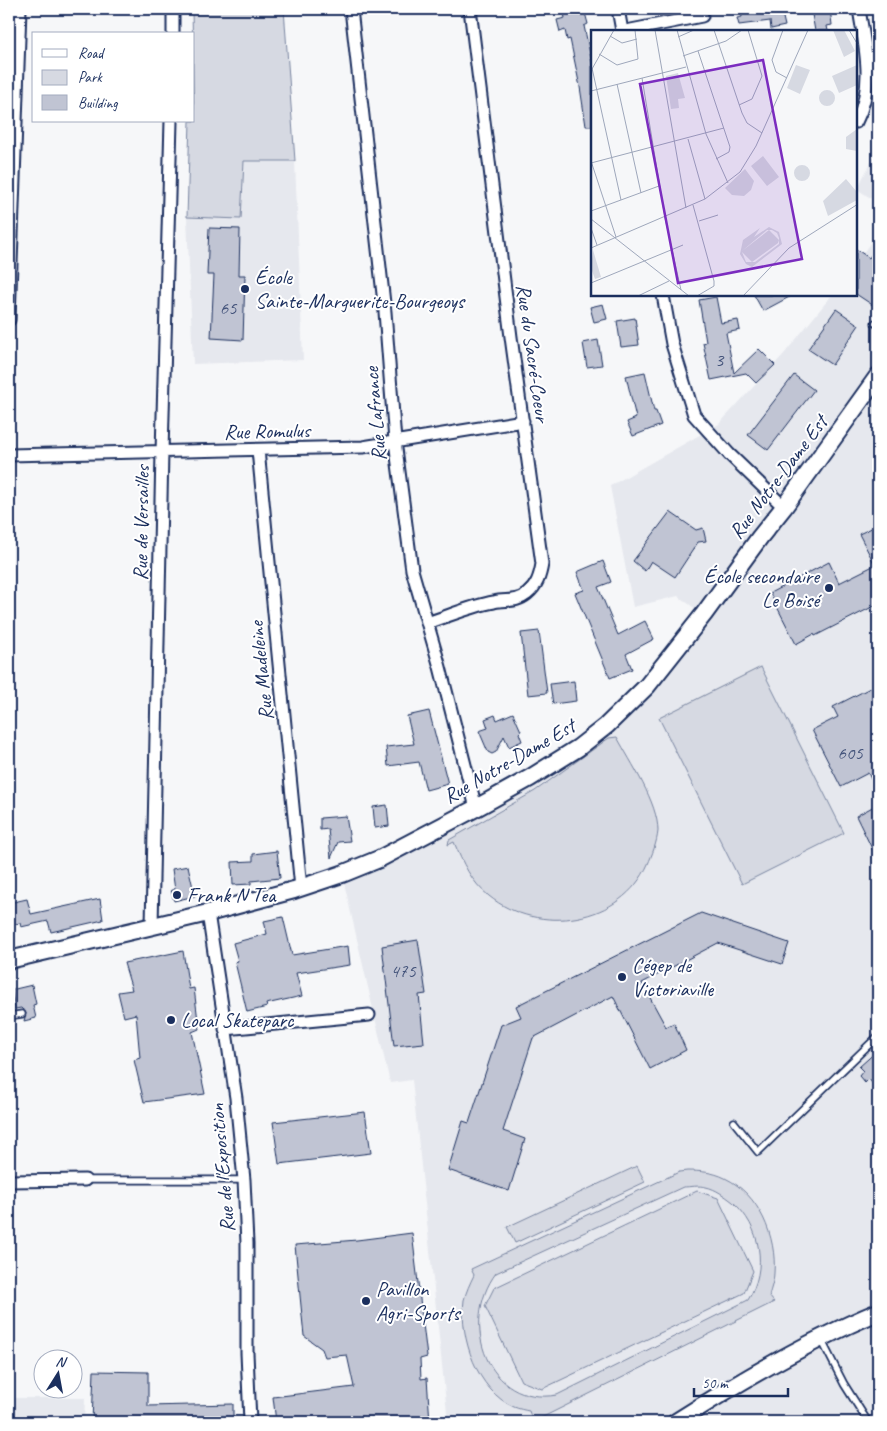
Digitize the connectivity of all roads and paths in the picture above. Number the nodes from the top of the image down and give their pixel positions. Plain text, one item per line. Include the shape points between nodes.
1 (20, 9) edge
2 (173, 9) edge
3 (351, 9) edge
4 (470, 9) edge
5 (618, 9) edge
6 (859, 9) edge
7 (702, 16) dead end
8 (622, 30) edge
9 (631, 30) edge
10 (172, 32) edge
11 (857, 120) edge
12 (171, 122) edge
13 (663, 296) edge
14 (9, 320) edge
15 (878, 376) edge
16 (523, 421) junction
17 (395, 441) junction
18 (258, 450) junction
19 (162, 452) junction
20 (9, 455) edge
21 (784, 508) junction
22 (427, 623) junction
23 (476, 808) junction
24 (301, 888) junction
25 (208, 913) junction
26 (152, 926) junction
27 (9, 960) edge
28 (22, 1014) dead end
29 (370, 1014) dead end
30 (9, 1016) edge
31 (225, 1029) junction
32 (878, 1036) edge
33 (734, 1122) dead end
34 (9, 1180) edge
35 (85, 1180) joint
36 (244, 1180) junction
37 (878, 1312) edge
38 (821, 1339) junction
39 (250, 1422) edge
40 (676, 1422) edge
41 (868, 1422) edge

1 - 14 street
2 - 10 street
3 - 17 street, Rue Lafrance via 385,312
4 - 16 street, Rue du Sacré-Coeur
5 - 8 street
6 - 11 street via 868,73 867,91
7 - 9 street
12 - 19 street, Rue de Versailles
13 - 21 street via 672,344 694,415
15 - 21 street, Rue Notre-Dame Est
16 - 17 street, Rue Romulus
16 - 22 street, Rue du Sacré-Coeur via 541,556 540,577 525,595 513,601 494,602
17 - 18 street, Rue Romulus via 363,447
17 - 22 street, Rue Lafrance via 412,570
18 - 19 street, Rue Romulus
18 - 24 street, Rue Madeleine
19 - 20 street, Rue Romulus
19 - 26 street, Rue de Versailles
21 - 23 street, Rue Notre-Dame Est via 647,686 606,726 578,748
22 - 23 street, Rue Lafrance
23 - 24 street, Rue Notre-Dame Est via 379,859
24 - 25 street, Rue Notre-Dame Est
25 - 26 street, Rue Notre-Dame Est
25 - 31 street, Rue de l'Exposition
26 - 27 street, Rue Notre-Dame Est
28 - 30 lane
29 - 31 street
31 - 36 street, Rue de l'Exposition
32 - 33 lane via 758,1152
34 - 35 street
35 - 36 lane
36 - 39 street, Rue de l'Exposition
37 - 38 street
38 - 40 street
38 - 41 lane

